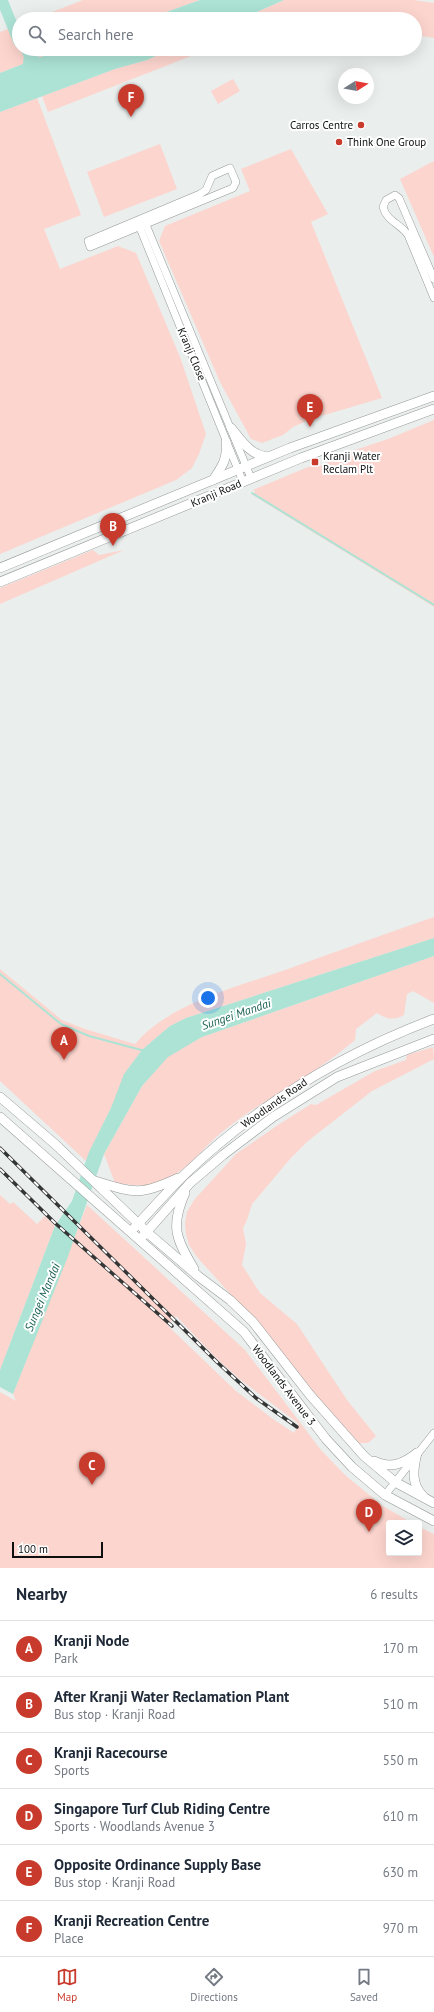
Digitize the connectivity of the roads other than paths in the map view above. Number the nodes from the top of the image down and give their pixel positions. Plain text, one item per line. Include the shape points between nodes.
1 (141, 222) junction
2 (434, 279) edge
3 (434, 298) edge
4 (434, 396) edge
5 (434, 409) edge
6 (376, 417) junction
7 (231, 428) junction
8 (384, 429) junction
9 (226, 442) junction
10 (270, 457) junction
11 (242, 468) junction
12 (213, 480) junction
13 (247, 480) junction
14 (0, 568) edge
15 (0, 582) edge
16 (434, 1018) edge
17 (434, 1039) edge
18 (0, 1097) edge
19 (0, 1117) edge
20 (55, 1144) junction
21 (50, 1161) junction
22 (184, 1175) junction
23 (93, 1181) junction
24 (190, 1183) junction
25 (138, 1223) junction
26 (130, 1232) junction
27 (147, 1232) junction
28 (139, 1240) junction
29 (198, 1276) junction
30 (434, 1432) edge
31 (361, 1453) junction
32 (417, 1453) junction
33 (395, 1482) junction
34 (385, 1495) junction
35 (430, 1502) edge
36 (434, 1521) edge

1 - 1 street via 90,247 88,241
1 - 1 street via 200,194 206,190 212,176 230,168 236,182 233,188
1 - 7 street, Kranji Close
1 - 9 street, Kranji Close
2 - 3 street via 399,198 395,195 386,200 383,207 386,216 403,228 408,235
4 - 6 main road, Kranji Road
5 - 8 main road, Kranji Road
6 - 8 main road
6 - 10 main road, Kranji Road
7 - 10 main road via 252,452
7 - 11 street, Kranji Close
8 - 13 main road, Kranji Road via 331,446
9 - 11 street, Kranji Close
9 - 12 main road via 226,458
10 - 11 main road, Kranji Road
11 - 12 main road, Kranji Road
11 - 13 street, Kranji Close
12 - 14 main road, Kranji Road
13 - 15 main road, Kranji Road
16 - 22 main road, Woodlands Road via 342,1059 310,1078 267,1106
17 - 24 main road, Woodlands Road via 337,1077 273,1117
18 - 20 main road
19 - 21 main road
20 - 21 main road via 59,1157
20 - 23 main road
21 - 26 main road
22 - 23 main road via 157,1188 140,1192
22 - 25 main road, Woodlands Road
23 - 25 main road
24 - 27 main road, Woodlands Road
24 - 29 main road via 179,1207 176,1226 182,1248
25 - 26 main road, Woodlands Road
25 - 27 main road
26 - 28 main road
27 - 28 main road, Woodlands Road
27 - 29 main road, Woodlands Avenue 3
28 - 34 main road, Woodlands Avenue 3 via 244,1332 326,1440 352,1467
29 - 31 main road, Woodlands Avenue 3 via 230,1300 253,1322 310,1395
30 - 32 street
31 - 32 main road via 378,1463 390,1466 403,1463
31 - 33 main road, Woodlands Avenue 3
32 - 33 street
32 - 35 main road via 413,1470 414,1481 418,1491
33 - 34 street
33 - 35 main road, Woodlands Avenue 3
34 - 36 main road, Woodlands Avenue 3

